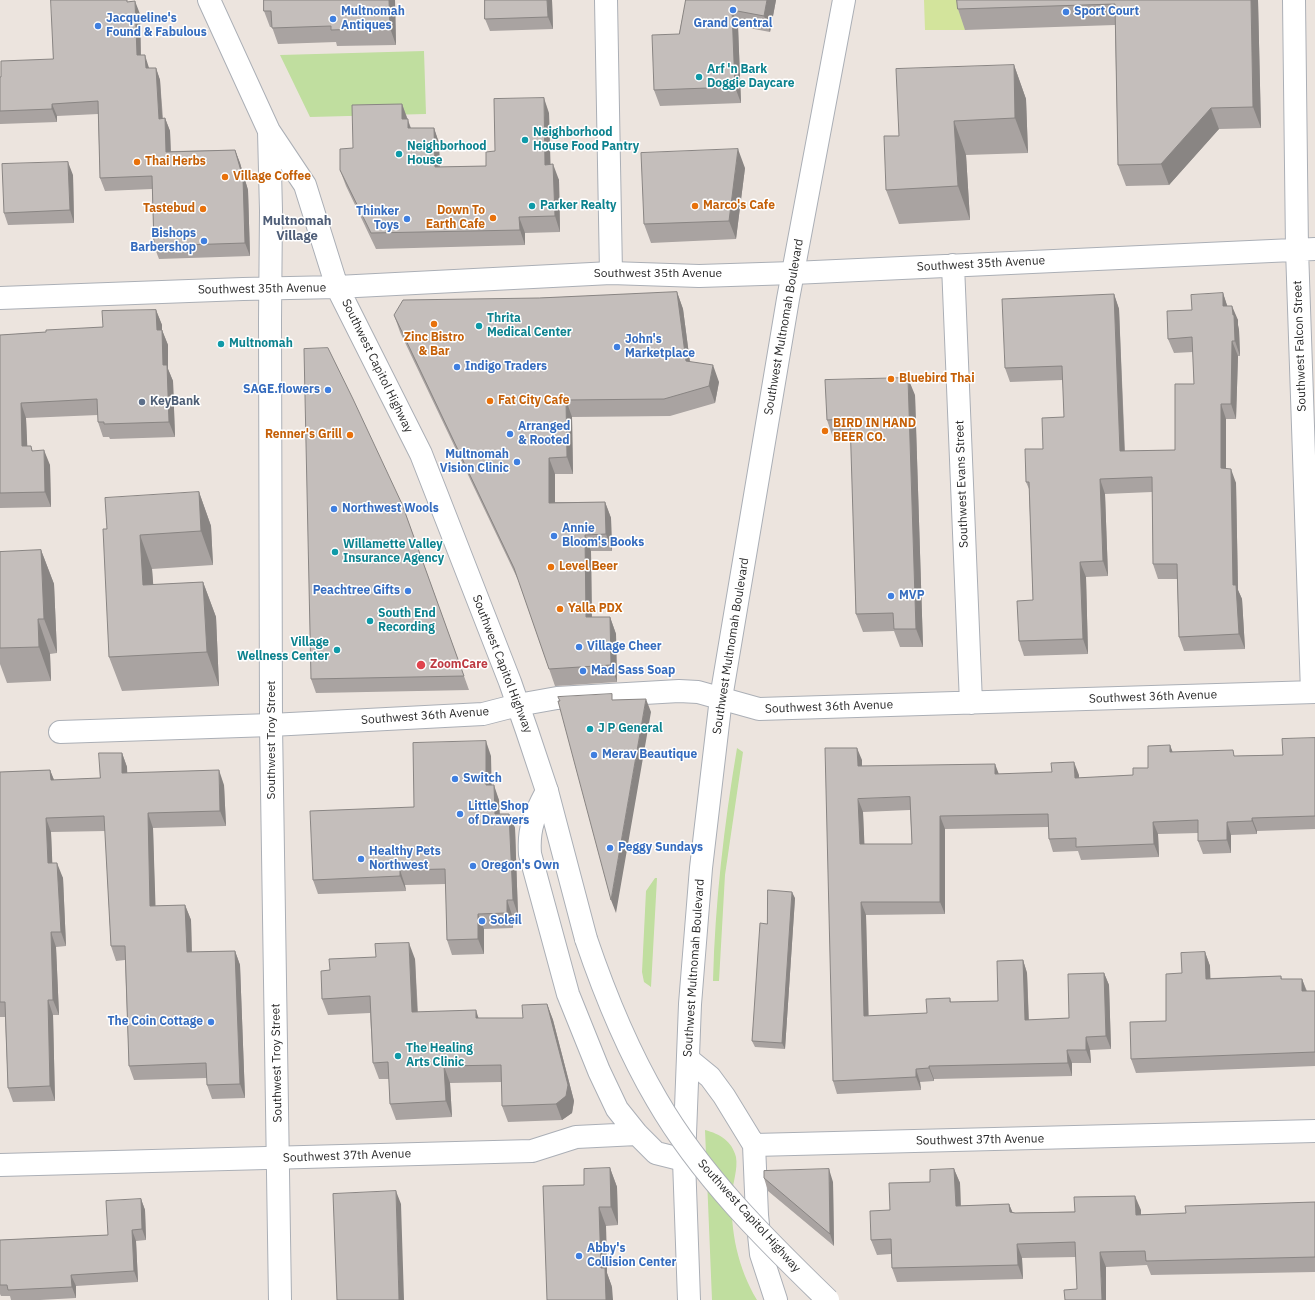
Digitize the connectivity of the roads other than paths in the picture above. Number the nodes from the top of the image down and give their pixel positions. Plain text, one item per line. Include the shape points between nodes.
1 (209, 0) edge
2 (606, 0) edge
3 (844, 0) edge
4 (1294, 0) edge
5 (269, 131) junction
6 (1306, 249) edge
7 (953, 265) junction
8 (611, 272) junction
9 (793, 273) junction
10 (337, 287) junction
11 (272, 288) junction
12 (0, 298) edge
13 (1313, 692) edge
14 (721, 698) junction
15 (971, 703) junction
16 (518, 705) junction
17 (271, 725) junction
18 (60, 732) dead end
19 (547, 791) junction
20 (688, 1059) junction
21 (1315, 1131) edge
22 (637, 1134) junction
23 (754, 1145) junction
24 (278, 1157) junction
25 (684, 1160) junction
26 (0, 1165) edge
27 (280, 1300) edge
28 (688, 1300) edge
29 (776, 1300) edge
30 (828, 1300) edge

1 - 5 street, Southwest Capitol Highway
2 - 8 street
3 - 9 street, Southwest Multnomah Boulevard
4 - 6 street, Southwest Falcon Street
5 - 10 street, Southwest Capitol Highway via 305,185
5 - 11 street, Southwest Troy Street
6 - 7 street, Southwest 35th Avenue
6 - 13 street, Southwest Falcon Street
7 - 9 street, Southwest 35th Avenue
7 - 15 street, Southwest Evans Street
8 - 9 street, Southwest 35th Avenue via 699,276
8 - 10 street, Southwest 35th Avenue
9 - 14 street, Southwest Multnomah Boulevard
10 - 11 street, Southwest 35th Avenue
10 - 16 street, Southwest Capitol Highway via 421,454
11 - 12 street, Southwest 35th Avenue
11 - 17 street, Southwest Troy Street
13 - 15 street, Southwest 36th Avenue
14 - 15 street, Southwest 36th Avenue via 759,709
14 - 16 street, Southwest 36th Avenue via 698,692 651,693 557,698
14 - 20 street, Southwest Multnomah Boulevard via 701,868
16 - 17 street, Southwest 36th Avenue via 474,714
16 - 19 street, Southwest Capitol Highway
17 - 18 street, Southwest 36th Avenue
17 - 24 street, Southwest Troy Street
19 - 22 street via 532,820 529,836 530,854 551,938 568,994 599,1071 617,1109
19 - 30 street, Southwest Capitol Highway, bridge via 586,939 607,999 657,1101 704,1169 775,1249
20 - 23 street via 710,1077
20 - 25 street, Southwest Multnomah Boulevard
21 - 23 street, Southwest 37th Avenue
22 - 24 street, Southwest 37th Avenue via 576,1137 532,1151
22 - 25 street via 656,1153
23 - 29 street via 761,1254
24 - 26 street, Southwest 37th Avenue
24 - 27 street, Southwest Troy Street
25 - 28 street, Southwest Multnomah Boulevard

